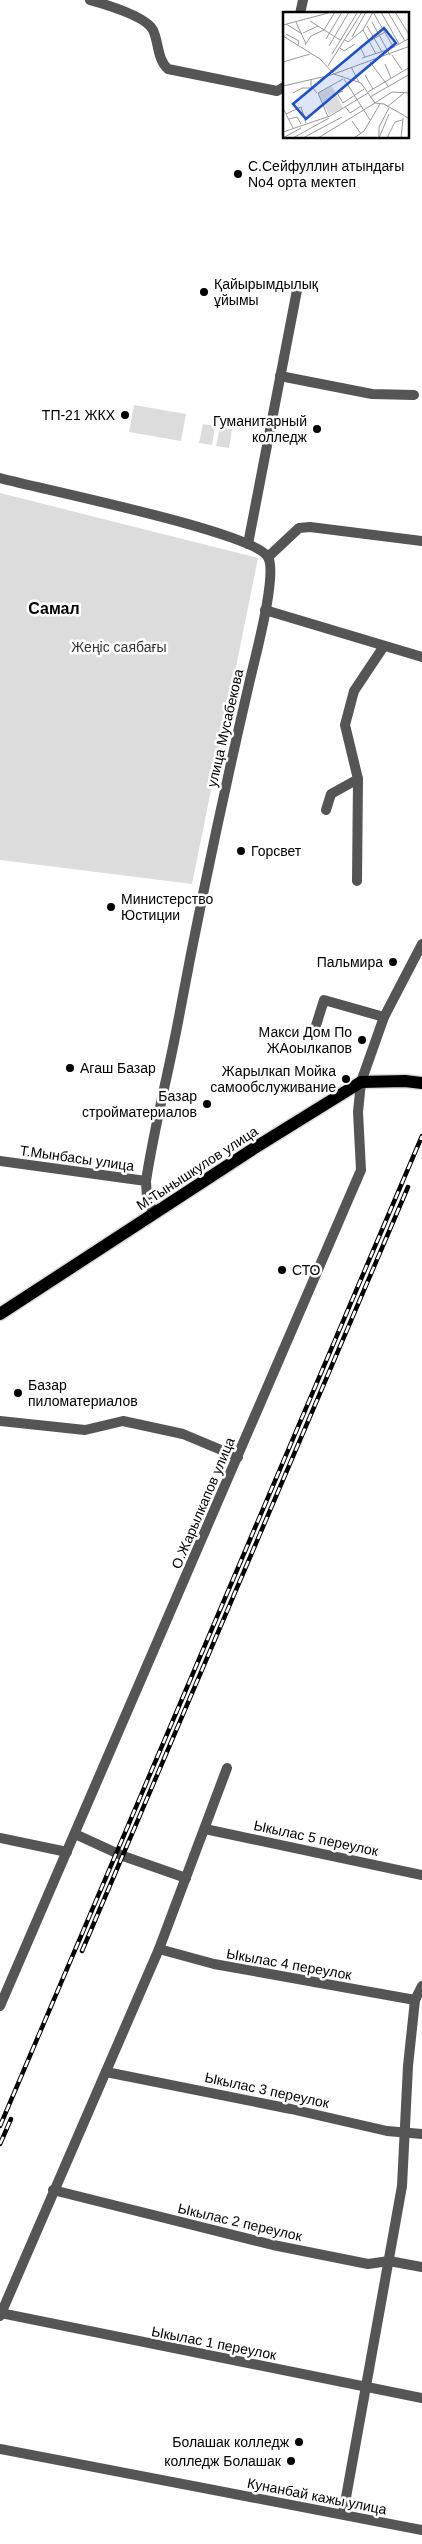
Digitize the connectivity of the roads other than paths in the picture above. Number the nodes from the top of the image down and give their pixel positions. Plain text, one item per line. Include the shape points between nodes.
1 (90, 0) edge
2 (283, 88) edge
3 (298, 285) dead end
4 (280, 376) junction
5 (414, 395) dead end
6 (0, 478) edge
7 (422, 541) edge
8 (248, 544) junction
9 (268, 557) junction
10 (264, 610) junction
11 (384, 646) junction
12 (422, 657) edge
13 (358, 779) junction
14 (326, 810) dead end
15 (357, 881) dead end
16 (422, 944) edge
17 (384, 1016) junction
18 (313, 1035) dead end
19 (360, 1082) junction
20 (422, 1084) edge
21 (0, 1161) edge
22 (146, 1181) junction
23 (154, 1214) junction
24 (0, 1314) edge
25 (0, 1422) edge
26 (238, 1457) junction
27 (227, 1768) dead end
28 (204, 1829) junction
29 (75, 1834) junction
30 (0, 1838) edge
31 (67, 1852) junction
32 (422, 1876) edge
33 (186, 1878) junction
34 (159, 1950) junction
35 (422, 1986) edge
36 (3, 1990) edge
37 (415, 2000) junction
38 (0, 2006) edge
39 (106, 2072) junction
40 (406, 2133) junction
41 (422, 2134) edge
42 (53, 2190) junction
43 (389, 2261) junction
44 (422, 2267) edge
45 (0, 2314) edge
46 (366, 2387) junction
47 (422, 2398) edge
48 (0, 2449) edge
49 (343, 2514) junction
50 (422, 2530) edge

1 - 2 street via 146,22 152,28 162,64 168,69 277,91
3 - 4 street
4 - 5 street via 372,394
4 - 8 street
6 - 8 street via 179,522
7 - 9 street via 310,526 299,528
8 - 9 street via 259,548
9 - 10 street, улица Мусабекова via 271,572
10 - 11 street
10 - 22 street, улица Мусабекова via 205,880
11 - 12 street
11 - 13 street via 354,691 346,725
13 - 14 street via 331,794
13 - 15 street
16 - 17 street, О.Жарылкапов улица
17 - 18 street via 324,1000
17 - 19 street, О.Жарылкапов улица
19 - 20 main road
19 - 23 main road, М.Тынышкулов улица
19 - 26 street, О.Жарылкапов улица via 361,1170
21 - 22 street, Т.Мынбасы улица
22 - 23 street, Т.Мынбасы улица via 147,1198
23 - 24 main road, М.Тынышкулов улица
25 - 26 street via 85,1430 123,1421 182,1434
26 - 29 street, О.Жарылкапов улица
27 - 28 street
28 - 32 street, Ыкылас 5 переулок via 305,1848
28 - 33 street
29 - 31 street, О.Жарылкапов улица
29 - 33 street via 122,1856
30 - 31 street
31 - 36 street, О.Жарылкапов улица
33 - 34 street
34 - 37 street, Ыкылас 4 переулок via 214,1964
34 - 39 street
35 - 37 street
36 - 38 street, О.Жарылкапов улица
37 - 40 street via 408,2066
39 - 40 street, Ыкылас 3 переулок
39 - 42 street
40 - 41 street, Ыкылас 3 переулок
40 - 43 street via 402,2186
42 - 43 street, Ыкылас 2 переулок via 273,2245 368,2264
42 - 45 street
43 - 44 street, Ыкылас 2 переулок
43 - 46 street
45 - 46 street, Ыкылас 1 переулок
46 - 47 street, Ыкылас 1 переулок
46 - 49 street
48 - 49 street, Кунанбай кажы улица
49 - 50 street, Кунанбай кажы улица

